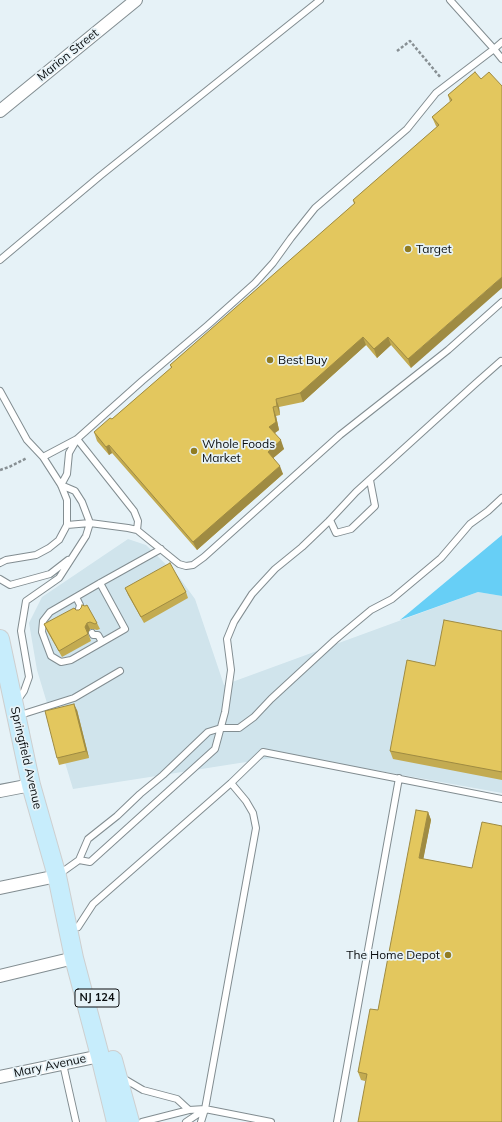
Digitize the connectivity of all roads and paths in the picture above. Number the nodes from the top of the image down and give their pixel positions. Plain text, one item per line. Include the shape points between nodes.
1 (136, 0) edge
2 (320, 0) edge
3 (450, 0) edge
4 (502, 42) edge
5 (494, 50) junction
6 (397, 51) dead end
7 (502, 59) edge
8 (447, 85) junction
9 (0, 111) edge
10 (0, 260) edge
11 (502, 302) edge
12 (502, 362) edge
13 (0, 390) edge
14 (77, 439) junction
15 (43, 457) junction
16 (27, 458) dead end
17 (0, 470) edge
18 (370, 480) junction
19 (61, 485) junction
20 (502, 498) edge
21 (330, 520) junction
22 (90, 523) junction
23 (67, 525) junction
24 (137, 530) junction
25 (161, 549) junction
26 (72, 557) junction
27 (0, 563) edge
28 (0, 579) edge
29 (100, 583) junction
30 (76, 597) junction
31 (80, 605) junction
32 (87, 608) edge
33 (80, 612) edge
34 (96, 633) edge
35 (0, 639) edge
36 (102, 642) junction
37 (120, 671) dead end
38 (4, 679) edge
39 (15, 711) junction
40 (221, 728) junction
41 (399, 778) junction
42 (231, 784) junction
43 (31, 785) junction
44 (0, 791) edge
45 (502, 799) edge
46 (79, 860) junction
47 (57, 876) junction
48 (0, 888) edge
49 (78, 927) junction
50 (74, 958) junction
51 (0, 976) edge
52 (100, 1056) junction
53 (63, 1064) junction
54 (117, 1075) junction
55 (0, 1077) edge
56 (205, 1109) junction
57 (189, 1110) junction
58 (76, 1122) edge
59 (116, 1122) edge
60 (130, 1122) edge
61 (142, 1122) edge
62 (186, 1122) edge
63 (201, 1122) edge
64 (271, 1122) edge
65 (337, 1122) edge

1 - 9 street, Marion Street
2 - 10 lane via 94,181
3 - 5 lane
4 - 5 lane
5 - 7 lane
5 - 8 lane
6 - 8 path via 410,41
8 - 14 lane via 436,93 408,129 315,208 255,283
11 - 25 lane via 448,350 340,434 204,558 194,565 186,566 179,564
12 - 18 lane via 495,365
13 - 15 lane via 27,440
14 - 15 lane
14 - 19 lane via 69,453 67,474
14 - 24 lane via 134,511 138,521
15 - 19 lane
16 - 17 path
18 - 21 lane
18 - 21 lane via 375,506 350,529 336,533
19 - 22 lane via 75,491
19 - 23 lane via 66,500
20 - 40 lane via 470,524 441,558 335,640 254,716 239,728
21 - 40 lane via 275,569 252,594 234,622 227,639 231,670
22 - 23 lane
22 - 24 lane
22 - 26 lane via 86,536
23 - 27 lane via 59,540 49,548 36,555
24 - 25 lane
25 - 29 lane
26 - 28 lane via 50,574 10,584
26 - 39 lane via 59,578 26,601 20,631 29,677
29 - 30 lane
29 - 36 lane via 125,629
30 - 31 lane
30 - 36 lane via 50,612 43,621 42,632 51,656 61,662 71,660
31 - 32 lane
31 - 33 lane
34 - 36 lane
35 - 38 main road, Springfield Avenue / NJ 124
37 - 39 lane via 74,698
38 - 39 main road, Springfield Avenue / NJ 124
39 - 43 main road, Springfield Avenue / NJ 124
40 - 46 lane via 208,732 163,775 88,839
40 - 46 lane via 215,749 90,862
41 - 42 lane via 263,752
41 - 45 lane
41 - 65 lane
42 - 49 lane via 93,904
42 - 56 lane via 253,813 256,828
43 - 44 street
43 - 47 main road, Springfield Avenue / NJ 124
46 - 47 lane
47 - 48 street
47 - 49 main road, Springfield Avenue / NJ 124
47 - 50 main road, Springfield Avenue / NJ 124
49 - 54 main road, Springfield Avenue / NJ 124
50 - 51 street
50 - 52 main road, Springfield Avenue / NJ 124
52 - 53 street, Mary Avenue
52 - 59 main road, Springfield Avenue / NJ 124
53 - 55 street, Mary Avenue
53 - 58 lane
54 - 57 lane via 143,1090 177,1099
54 - 60 main road, Springfield Avenue / NJ 124
56 - 57 lane
56 - 62 lane
56 - 63 lane
56 - 64 lane
57 - 61 lane

